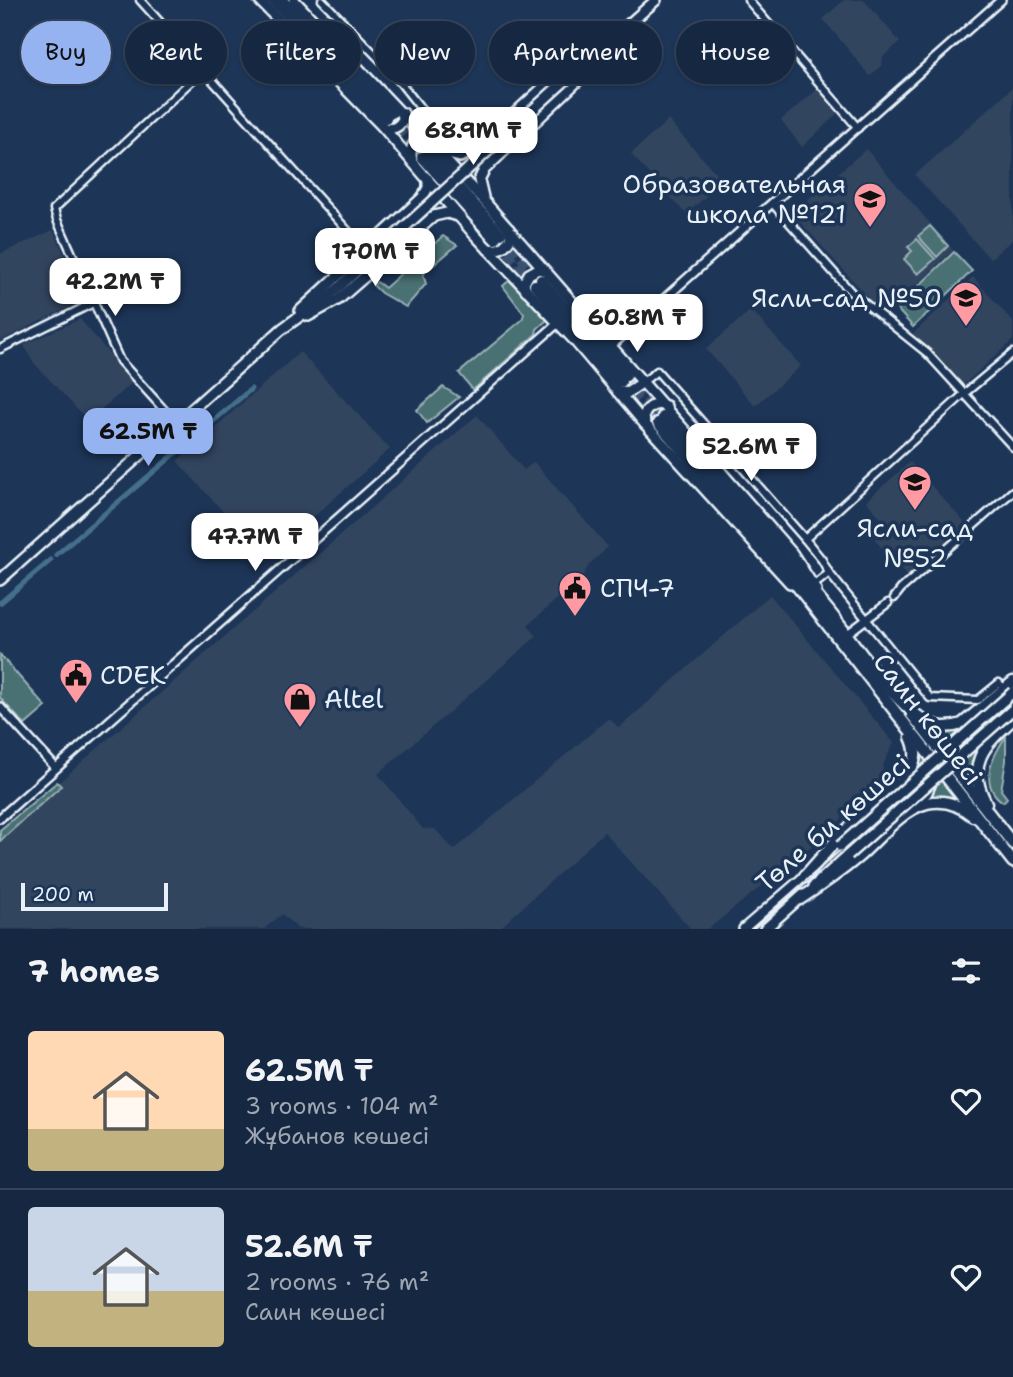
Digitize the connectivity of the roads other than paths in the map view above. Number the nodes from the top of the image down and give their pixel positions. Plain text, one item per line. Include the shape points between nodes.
1 (140, 0) edge
2 (259, 0) edge
3 (272, 0) edge
4 (282, 0) edge
5 (294, 0) edge
6 (322, 0) edge
7 (656, 0) edge
8 (748, 0) edge
9 (1001, 0) edge
10 (159, 21) edge
11 (633, 21) edge
12 (188, 84) edge
13 (216, 84) edge
14 (547, 84) edge
15 (561, 84) edge
16 (574, 84) edge
17 (391, 117) junction
18 (858, 128) junction
19 (422, 152) junction
20 (439, 152) junction
21 (428, 179) junction
22 (449, 182) dead end
23 (457, 191) dead end
24 (485, 202) junction
25 (773, 204) junction
26 (461, 218) junction
27 (502, 234) junction
28 (488, 248) junction
29 (365, 250) junction
30 (537, 282) junction
31 (93, 303) junction
32 (557, 324) junction
33 (282, 329) junction
34 (611, 346) junction
35 (0, 349) edge
36 (1013, 353) edge
37 (621, 382) junction
38 (643, 382) junction
39 (965, 393) junction
40 (662, 415) junction
41 (176, 423) junction
42 (645, 424) junction
43 (1013, 447) edge
44 (1013, 491) edge
45 (805, 538) junction
46 (829, 573) junction
47 (0, 580) edge
48 (813, 586) junction
49 (894, 598) dead end
50 (810, 603) junction
51 (888, 603) dead end
52 (828, 610) junction
53 (866, 620) junction
54 (847, 634) junction
55 (1013, 682) edge
56 (1009, 691) edge
57 (896, 696) junction
58 (0, 707) edge
59 (1013, 709) edge
60 (897, 713) junction
61 (972, 718) junction
62 (1013, 719) edge
63 (988, 743) junction
64 (56, 768) junction
65 (907, 776) junction
66 (0, 818) edge
67 (900, 819) junction
68 (994, 829) junction
69 (1013, 844) edge
70 (1013, 862) edge
71 (804, 877) junction
72 (800, 899) junction
73 (756, 924) edge
74 (744, 929) edge
75 (765, 929) edge

1 - 10 street
2 - 17 main road, Саин көшесі
3 - 17 main road, Саин көшесі
4 - 17 main road, Саин көшесі
5 - 17 main road, Саин көшесі
6 - 20 street via 392,72 446,137
7 - 11 main road
8 - 18 street
9 - 18 street
12 - 31 street via 54,208
13 - 29 street
14 - 20 main road via 475,149 460,157
15 - 33 main road, bridge via 336,290
16 - 24 main road via 484,170 479,180
17 - 19 main road, Саин көшесі
17 - 19 main road, Саин көшесі
18 - 25 street
19 - 20 main road, Саин көшесі
19 - 21 main road, Саин көшесі
19 - 22 main road, Саин көшесі
20 - 24 main road, Саин көшесі
21 - 26 main road, Саин көшесі
21 - 29 main road via 422,198
23 - 27 main road, Саин көшесі
24 - 27 main road, Саин көшесі
25 - 34 street
25 - 39 street via 851,292 927,353
26 - 28 main road, Саин көшесі
26 - 33 main road via 447,213 434,216 339,299
27 - 28 main road via 511,237 505,246
27 - 30 main road, Саин көшесі
28 - 30 main road, Саин көшесі
29 - 33 main road
30 - 32 main road
30 - 34 main road, Саин көшесі
30 - 37 main road, Саин көшесі
31 - 35 street
31 - 41 street via 120,361
32 - 37 main road
32 - 64 street
33 - 41 main road
34 - 38 main road, Саин көшесі
36 - 39 street
37 - 38 main road via 622,393
37 - 42 main road, Саин көшесі
38 - 40 main road, Саин көшесі
38 - 45 street via 657,371
39 - 43 street
39 - 45 street
40 - 42 main road via 659,404 650,407
40 - 48 main road, Саин көшесі via 792,554
40 - 50 main road, Саин көшесі
40 - 52 main road, Саин көшесі
41 - 47 main road
42 - 50 main road, Саин көшесі
44 - 49 street
45 - 46 street
46 - 48 street
46 - 53 street
48 - 52 main road, Саин көшесі
50 - 60 main road, Саин көшесі
51 - 53 street
52 - 54 main road
53 - 54 street
53 - 56 street via 930,698 978,700 999,683
54 - 57 main road
55 - 56 main road
56 - 61 main road
56 - 71 main road, Төле би көшесі, bridge
57 - 61 main road via 937,727 953,727
57 - 68 main road, Саин көшесі
58 - 64 street
59 - 72 main road, Төле би көшесі, bridge
60 - 65 main road via 915,749 915,762
60 - 68 main road, Саин көшесі
61 - 63 main road via 959,733 961,744 974,750
62 - 63 main road
63 - 68 main road via 979,759 977,780
64 - 66 street
65 - 67 main road via 920,772 930,784
65 - 71 main road via 842,834
67 - 68 main road via 919,806 943,802 961,807
67 - 72 main road via 832,878
68 - 69 main road, Саин көшесі
68 - 70 main road, Саин көшесі
71 - 73 main road, Төле би көшесі
72 - 75 main road, Төле би көшесі
73 - 74 main road, Төле би көшесі

